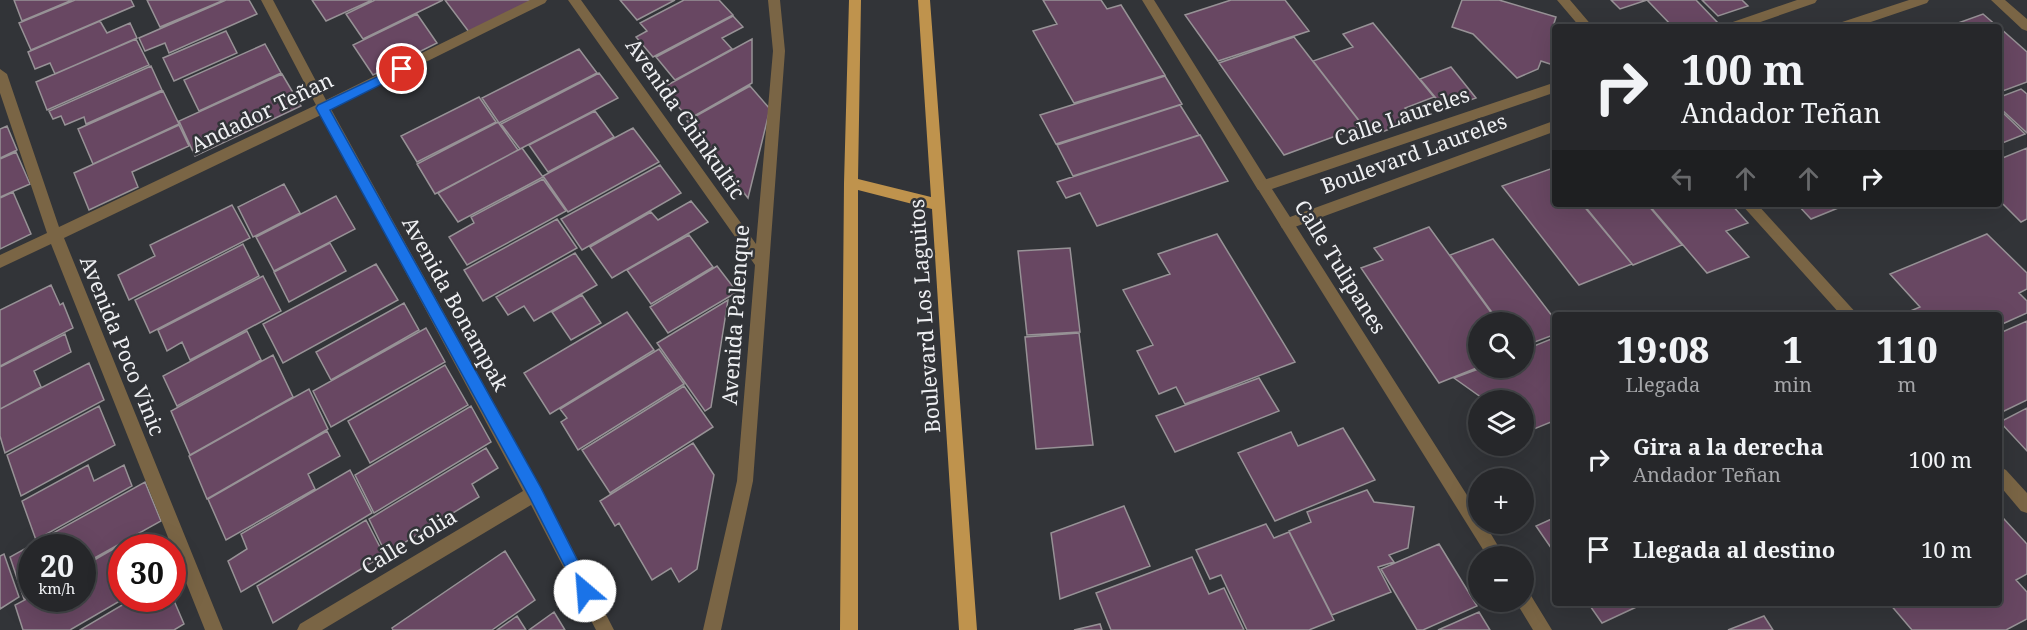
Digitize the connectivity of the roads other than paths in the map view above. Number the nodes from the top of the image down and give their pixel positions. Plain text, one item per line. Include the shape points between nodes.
1 (267, 0) edge
2 (541, 0) edge
3 (574, 0) edge
4 (774, 0) edge
5 (855, 0) edge
6 (924, 0) edge
7 (1148, 0) edge
8 (1563, 0) edge
9 (1811, 0) edge
10 (1923, 0) edge
11 (1997, 0) edge
12 (1584, 24) edge
13 (1741, 24) edge
14 (1850, 24) edge
15 (2027, 26) edge
16 (0, 74) edge
17 (1552, 88) edge
18 (322, 108) junction
19 (1552, 126) edge
20 (851, 183) junction
21 (1263, 186) junction
22 (938, 205) junction
23 (1751, 207) edge
24 (1287, 224) junction
25 (55, 235) junction
26 (0, 262) edge
27 (761, 262) junction
28 (1848, 312) edge
29 (2002, 477) edge
30 (535, 493) junction
31 (2027, 505) edge
32 (1490, 546) edge
33 (1532, 612) edge
34 (214, 630) edge
35 (306, 630) edge
36 (605, 630) edge
37 (712, 630) edge
38 (849, 630) edge
39 (968, 630) edge
40 (1543, 630) edge

1 - 18 street, Avenida Bonampak
2 - 18 street, Andador Teñan
3 - 27 street, Avenida Chinkultic
4 - 27 street, Avenida Palenque via 779,51
5 - 20 main road
6 - 22 main road, Boulevard Los Laguitos
7 - 21 street, Calle Tulipanes
8 - 12 street
9 - 13 street
10 - 14 street
11 - 15 street
16 - 25 street, Avenida Poco Vinic
17 - 21 street, Calle Laureles
18 - 25 street, Andador Teñan
18 - 30 street, Avenida Bonampak
19 - 24 street, Boulevard Laureles
20 - 22 main road
20 - 38 main road
21 - 24 street, Calle Tulipanes
22 - 39 main road, Boulevard Los Laguitos
23 - 28 street
24 - 32 street, Calle Tulipanes
25 - 26 street, Andador Teñan
25 - 34 street, Avenida Poco Vinic
27 - 37 street, Avenida Palenque via 745,481
29 - 31 street
30 - 35 street, Calle Golia
30 - 36 street, Avenida Bonampak
33 - 40 street

